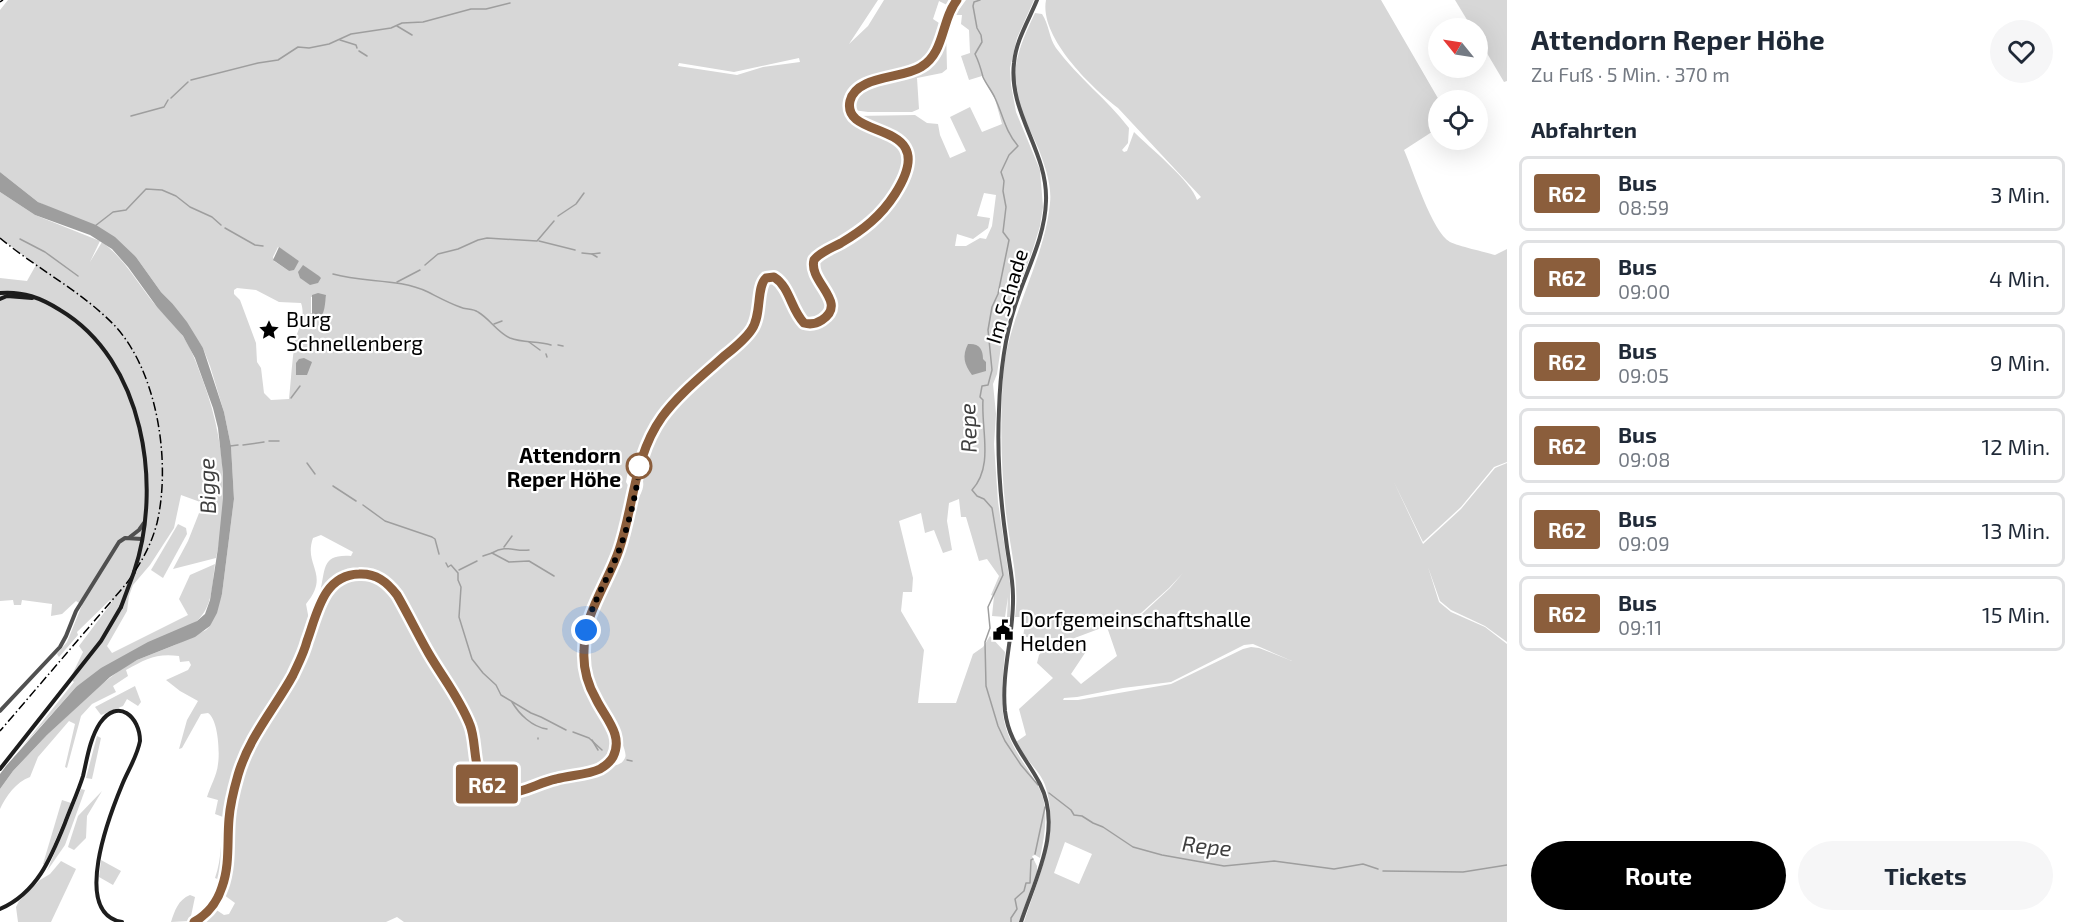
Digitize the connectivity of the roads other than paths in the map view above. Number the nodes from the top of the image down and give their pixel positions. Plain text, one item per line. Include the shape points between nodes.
1 (957, 0) edge
2 (1037, 0) edge
3 (0, 292) edge
4 (36, 297) junction
5 (0, 299) edge
6 (144, 522) junction
7 (130, 537) junction
8 (142, 539) junction
9 (0, 711) edge
10 (0, 769) edge
11 (0, 909) edge
12 (122, 922) edge
13 (195, 922) edge
14 (1021, 922) edge

1 - 13 main road via 929,61 916,70 866,84 850,99 850,111 857,121 900,140 908,165 900,185 874,220 814,260 814,272 831,301 829,314 816,323 804,323 781,282 774,277 766,278 752,329 676,400 645,446 627,527 588,618 584,640 587,678 616,735 611,760 594,771 512,792 488,786 480,773 468,720 397,595 380,578 362,574 343,578 323,597 297,666 246,753 232,801 225,878 213,907
2 - 14 street, Im Schade via 1018,45 1013,74 1015,98 1040,158 1046,193 1042,232 1010,321 1000,378 999,466 1014,599 1005,688 1007,721 1016,747 1040,784 1048,810 1042,861
3 - 4 main road
4 - 5 main road
4 - 6 main road via 91,334 125,387 144,449
6 - 7 street
6 - 8 main road
7 - 8 street
7 - 9 street via 121,540 92,583 60,646
8 - 10 main road, bridge via 121,607 101,641
11 - 12 main road via 38,880 78,790 95,732 114,712 125,712 135,720 140,741 107,825 96,883 101,909 111,919

